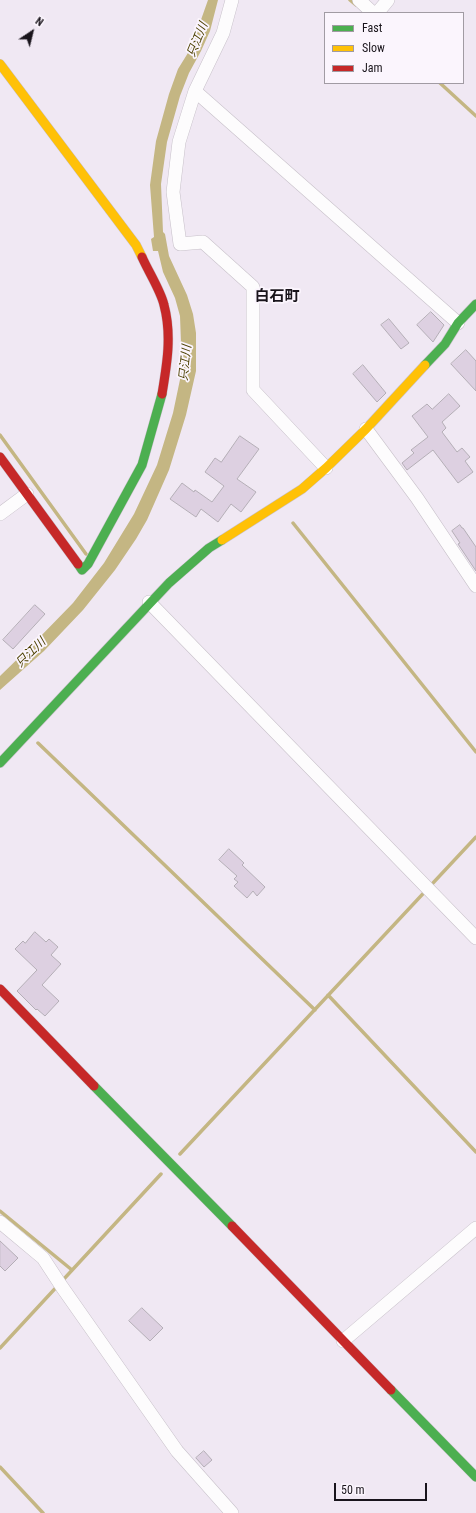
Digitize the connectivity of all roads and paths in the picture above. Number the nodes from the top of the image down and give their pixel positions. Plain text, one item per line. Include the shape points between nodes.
1 (232, 0) edge
2 (359, 0) edge
3 (388, 0) edge
4 (0, 64) edge
5 (195, 91) junction
6 (476, 304) edge
7 (458, 323) junction
8 (366, 429) junction
9 (0, 457) edge
10 (326, 468) junction
11 (27, 494) junction
12 (0, 514) edge
13 (476, 586) edge
14 (149, 602) junction
15 (0, 764) edge
16 (476, 938) edge
17 (0, 989) edge
18 (0, 1222) edge
19 (476, 1228) edge
20 (343, 1341) junction
21 (476, 1477) edge
22 (232, 1513) edge

1 - 5 street via 223,34
2 - 3 street via 373,12 378,12
4 - 11 street via 136,245 164,304 169,335 161,400 142,465 88,564 82,570
5 - 7 street
5 - 10 street via 179,142 173,192 180,244 203,242 253,287 253,390
6 - 7 street
7 - 8 street via 445,344
8 - 10 street
8 - 13 street via 417,498
9 - 11 street
10 - 14 street via 302,489 209,548
11 - 12 street
14 - 15 street
14 - 16 street
17 - 20 street
18 - 22 street via 43,1258 177,1451
19 - 20 street
20 - 21 street

